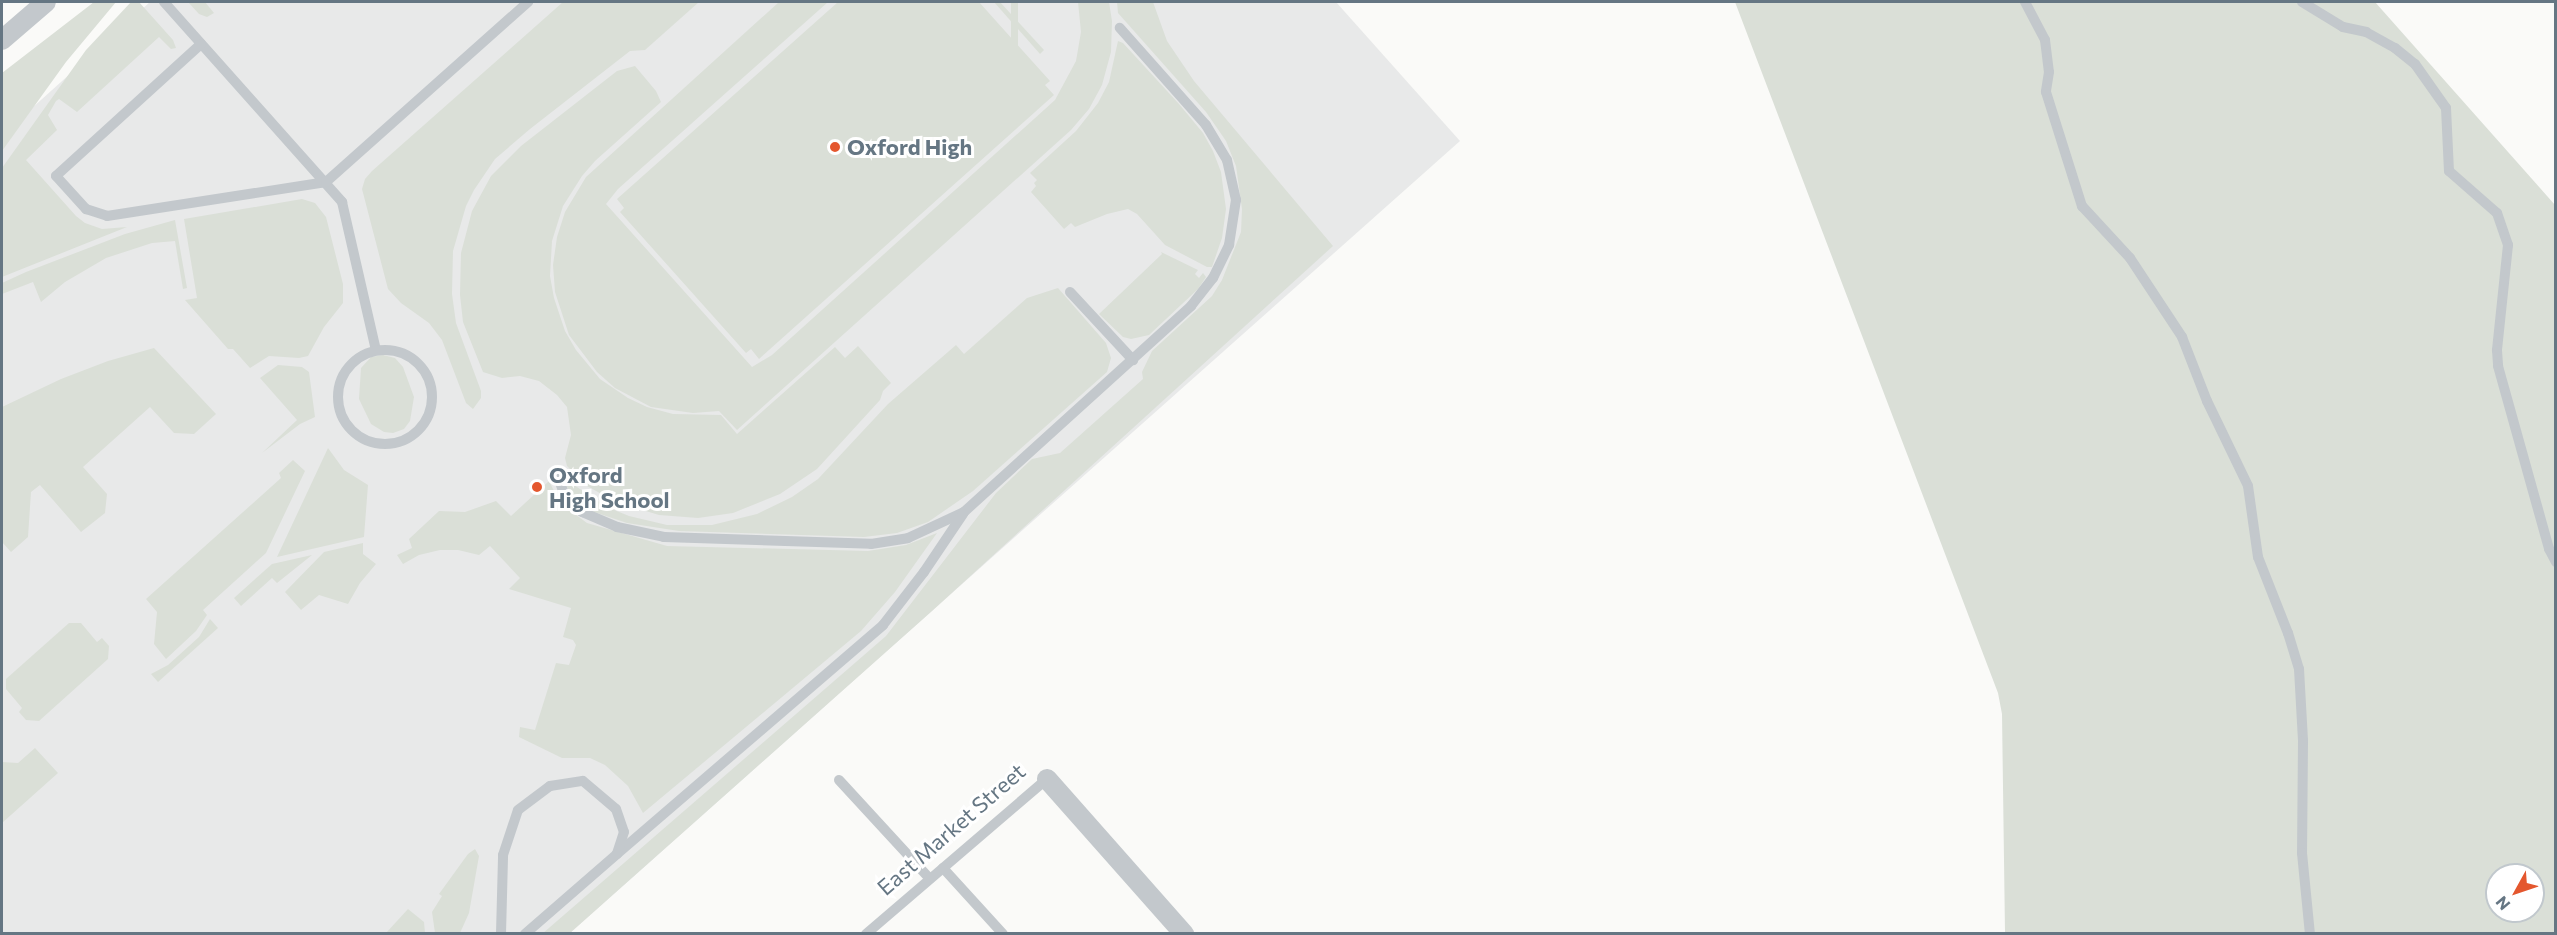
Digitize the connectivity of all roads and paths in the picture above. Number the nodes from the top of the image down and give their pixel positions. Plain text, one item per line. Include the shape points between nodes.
1 (46, 2) edge
2 (164, 2) edge
3 (528, 2) edge
4 (2025, 2) edge
5 (2302, 2) edge
6 (1120, 28) dead end
7 (2, 40) edge
8 (201, 44) junction
9 (326, 182) junction
10 (1070, 292) dead end
11 (376, 350) junction
12 (1133, 360) junction
13 (558, 477) dead end
14 (964, 512) junction
15 (2556, 562) edge
16 (1047, 779) joint
17 (839, 780) dead end
18 (617, 854) junction
19 (943, 868) junction
20 (930, 879) junction
21 (501, 933) edge
22 (525, 933) edge
23 (866, 933) edge
24 (1002, 933) edge
25 (1184, 933) edge
26 (2310, 933) edge

1 - 7 street
2 - 8 lane
3 - 9 lane
4 - 26 lane via 2045,40 2049,72 2046,92 2082,206 2130,258 2182,337 2206,401 2248,486 2258,556 2299,669 2302,853
5 - 15 lane via 2343,27 2366,32 2415,64 2446,108 2449,171 2497,213 2508,244 2498,366 2549,549
6 - 12 lane via 1206,125 1227,160 1236,200 1229,245 1214,278 1191,306
8 - 9 lane
8 - 9 lane via 56,176 86,209 107,216
9 - 11 lane via 342,202
10 - 12 lane
11 - 11 lane via 362,355 345,371 338,408 354,433 368,441 398,443 423,424 432,394 428,379 414,360 392,350
12 - 14 lane
13 - 14 lane via 566,499 582,512 617,527 664,537 871,544 908,538
14 - 18 lane via 883,625
16 - 19 lane, East Market Street
16 - 25 street, East Market Street
17 - 20 lane
18 - 21 lane via 624,832 616,809 583,781 550,786 518,810 503,855
18 - 22 lane
19 - 20 lane, East Market Street
19 - 24 lane
20 - 23 lane, East Market Street

